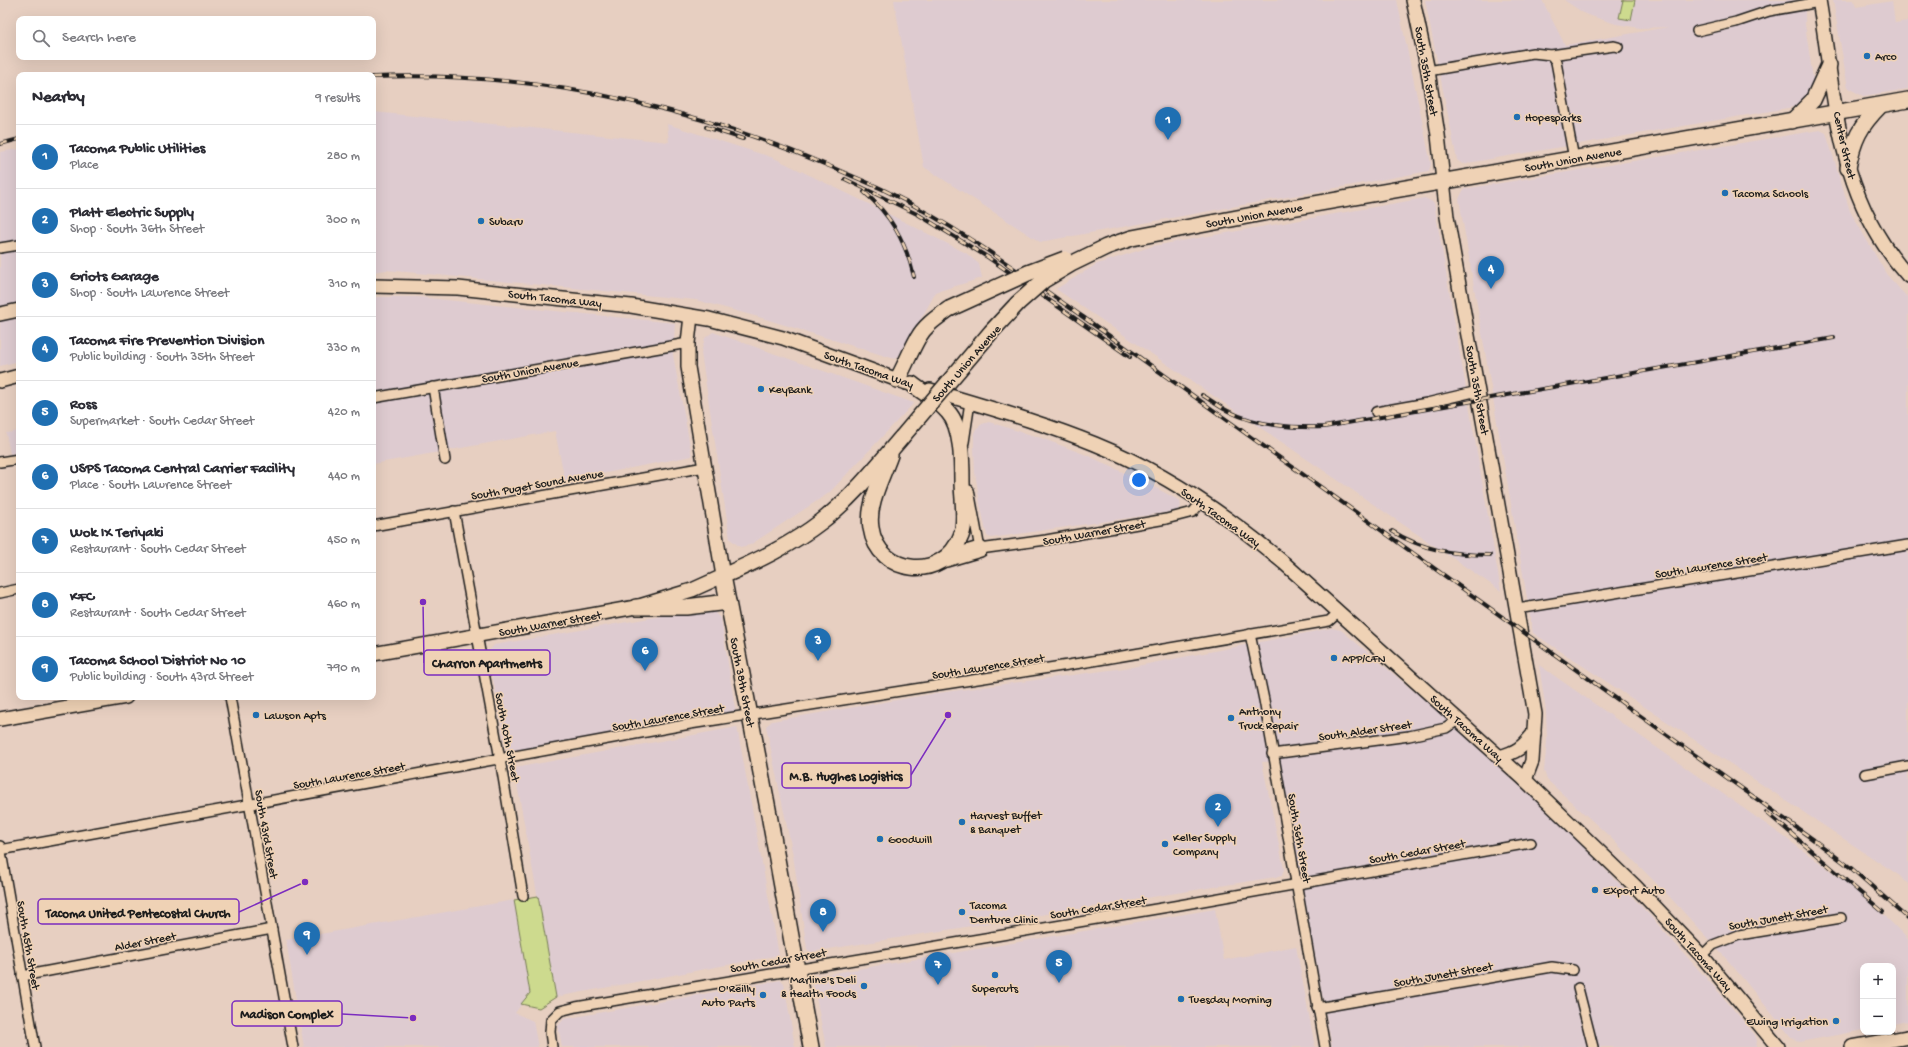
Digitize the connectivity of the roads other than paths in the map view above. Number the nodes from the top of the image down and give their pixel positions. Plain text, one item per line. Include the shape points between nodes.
1 (1413, 0) edge
2 (1819, 1) edge
3 (1697, 31) dead end
4 (1618, 47) dead end
5 (1551, 55) junction
6 (1830, 65) junction
7 (1428, 71) junction
8 (1908, 100) edge
9 (1880, 106) junction
10 (1837, 113) junction
11 (1791, 121) junction
12 (1574, 158) junction
13 (1848, 168) junction
14 (1443, 182) junction
15 (16, 245) edge
16 (1106, 247) junction
17 (0, 248) edge
18 (1908, 276) edge
19 (376, 286) edge
20 (16, 311) edge
21 (0, 314) edge
22 (691, 316) junction
23 (688, 343) junction
24 (16, 377) edge
25 (897, 380) junction
26 (0, 381) edge
27 (912, 384) junction
28 (433, 387) junction
29 (1478, 391) junction
30 (376, 397) edge
31 (970, 402) junction
32 (1376, 412) dead end
33 (892, 449) junction
34 (962, 456) junction
35 (16, 459) edge
36 (445, 460) dead end
37 (0, 462) edge
38 (705, 467) junction
39 (1202, 501) junction
40 (454, 511) junction
41 (376, 525) edge
42 (1908, 545) edge
43 (980, 549) junction
44 (946, 559) junction
45 (723, 576) junction
46 (16, 589) edge
47 (0, 592) edge
48 (728, 602) junction
49 (636, 608) junction
50 (1517, 610) junction
51 (1338, 613) junction
52 (1250, 634) junction
53 (477, 637) junction
54 (376, 654) edge
55 (109, 700) edge
56 (231, 700) edge
57 (750, 715) junction
58 (0, 719) edge
59 (1458, 720) junction
60 (1534, 733) junction
61 (1272, 754) junction
62 (1499, 757) junction
63 (500, 759) junction
64 (1908, 766) edge
65 (1865, 774) dead end
66 (1525, 780) junction
67 (250, 805) junction
68 (1531, 843) dead end
69 (0, 849) edge
70 (1296, 884) junction
71 (523, 896) dead end
72 (1840, 918) dead end
73 (272, 929) junction
74 (1702, 956) junction
75 (796, 969) junction
76 (1573, 970) dead end
77 (22, 976) junction
78 (1578, 988) dead end
79 (1317, 1008) junction
80 (1908, 1037) edge
81 (35, 1047) edge
82 (294, 1047) edge
83 (552, 1047) edge
84 (811, 1047) edge
85 (1325, 1047) edge
86 (1593, 1047) edge
87 (1778, 1047) edge
88 (1852, 1047) edge

1 - 7 main road, South 35th Street
2 - 3 street
2 - 6 main road, Center Street
4 - 5 street
5 - 7 street via 1533,53
5 - 12 street via 1556,62
6 - 10 main road, Center Street
6 - 11 main road via 1813,100
7 - 14 main road, South 35th Street
8 - 9 main road, South Union Avenue
9 - 10 main road, South Union Avenue
9 - 13 main road via 1859,130 1852,146
10 - 11 main road, South Union Avenue
10 - 13 main road, Center Street
11 - 12 main road, South Union Avenue
12 - 14 main road, South Union Avenue
13 - 18 main road, Center Street via 1857,195 1877,236
14 - 16 main road, South Union Avenue, bridge via 1158,232
14 - 29 main road, South 35th Street
15 - 17 street
16 - 25 main road, bridge via 1028,273 949,309 933,320 918,337
16 - 33 main road, South Union Avenue, bridge via 1044,280 1018,303
19 - 22 main road, South Tacoma Way via 458,288 631,306
20 - 21 main road
22 - 23 main road, South 38th Street
22 - 25 main road, South Tacoma Way via 783,338
23 - 28 street, South Union Avenue
23 - 38 main road, South 38th Street via 688,367
24 - 26 main road
25 - 27 main road, South Tacoma Way
27 - 31 main road, South Tacoma Way
27 - 34 main road via 948,412 955,423
28 - 30 street, South Union Avenue
28 - 36 street
29 - 32 street via 1417,406
29 - 50 main road, South 35th Street
31 - 34 street
31 - 39 main road, South Tacoma Way via 1096,444 1140,465
33 - 44 main road via 872,503 871,529 877,546 888,558 904,566 927,567
33 - 45 main road, South Union Avenue via 822,521 772,554
34 - 43 street
34 - 44 main road via 962,534 958,544
35 - 37 street
38 - 40 street, South Puget Sound Avenue
38 - 45 main road, South 38th Street
39 - 43 street, South Warner Street via 1193,512 1166,519
39 - 51 main road, South Tacoma Way via 1269,551
40 - 41 street, South Puget Sound Avenue
40 - 53 street, South 40th Street
42 - 50 street, South Lawrence Street
43 - 44 main road
45 - 48 main road, South 38th Street
45 - 49 main road, South Warner Street via 692,590
46 - 47 street
48 - 49 main road via 686,608
48 - 57 main road, South 38th Street
49 - 53 main road, South Warner Street
50 - 60 main road, South 35th Street via 1535,714
51 - 52 street, South Lawrence Street via 1329,621
51 - 59 main road, South Tacoma Way
52 - 57 street, South Lawrence Street
52 - 61 street, South 36th Street
53 - 54 main road, South Warner Street
53 - 63 street, South 40th Street
55 - 58 main road
56 - 67 street, South 43rd Street
57 - 63 street, South Lawrence Street
57 - 75 main road, South 38th Street
59 - 61 street, South Alder Street via 1446,728 1408,736
59 - 62 main road, South Tacoma Way
60 - 62 main road via 1516,752
60 - 66 main road, South 35th Street via 1532,761
61 - 70 street, South 36th Street
62 - 66 main road, South Tacoma Way
63 - 67 street, South Lawrence Street
63 - 71 street, South 40th Street
64 - 65 street
66 - 74 main road, South Tacoma Way
67 - 69 street, South Lawrence Street
67 - 73 street, South 43rd Street
68 - 70 street, South Cedar Street
69 - 77 street, South 45th Street
70 - 75 street, South Cedar Street
70 - 79 street, South 36th Street
72 - 74 street, South Junett Street via 1739,935 1713,945
73 - 77 street, Alder Street
73 - 82 street, South 43rd Street
74 - 87 main road, South Tacoma Way
75 - 83 street, South Cedar Street via 560,1011 552,1017
75 - 84 main road, South 38th Street
76 - 79 street, South Junett Street via 1552,967
77 - 81 street, South 45th Street
78 - 86 street
79 - 85 street, South 36th Street
80 - 88 main road

